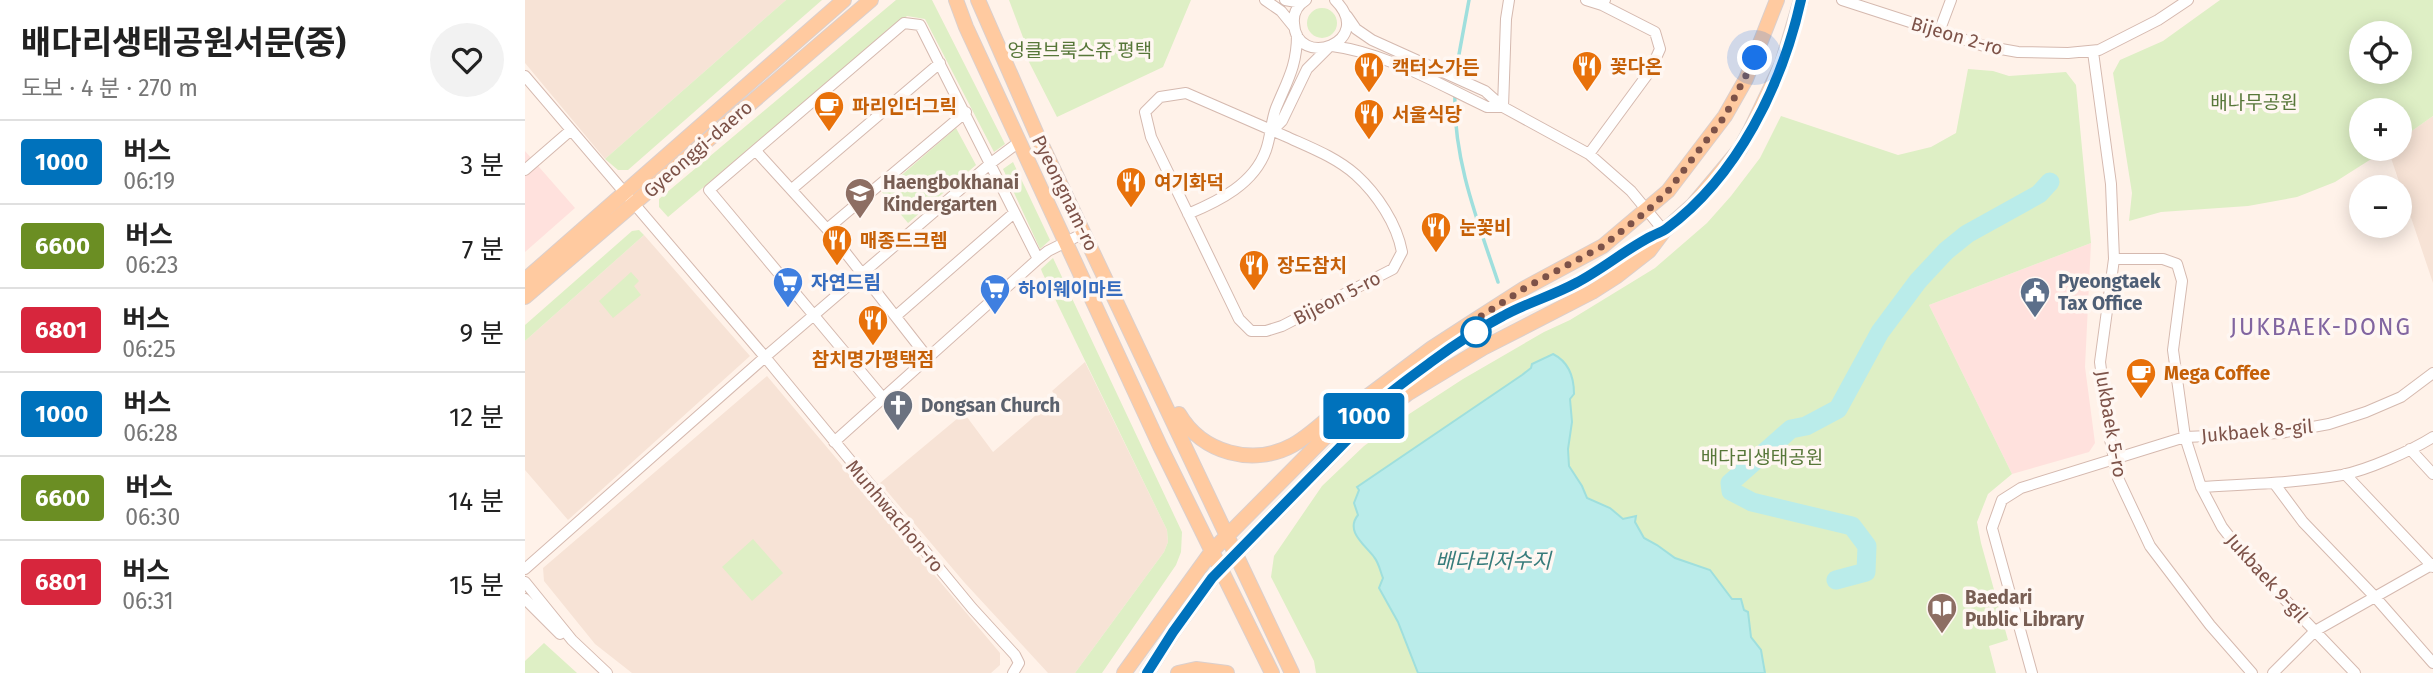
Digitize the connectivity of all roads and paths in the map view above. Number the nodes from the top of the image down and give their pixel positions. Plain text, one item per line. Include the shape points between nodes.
1 (835, 0) edge
2 (844, 0) edge
3 (871, 0) edge
4 (956, 0) edge
5 (978, 0) edge
6 (1265, 0) edge
7 (1285, 0) edge
8 (1509, 0) edge
9 (1586, 0) edge
10 (1777, 0) edge
11 (1801, 0) edge
12 (1842, 0) edge
13 (1951, 0) edge
14 (2188, 0) edge
15 (1304, 1) edge
16 (1603, 3) edge
17 (1872, 5) edge
18 (1342, 6) edge
19 (1295, 31) junction
20 (808, 32) junction
21 (1940, 32) junction
22 (1330, 47) junction
23 (2093, 52) junction
24 (940, 63) junction
25 (525, 76) edge
26 (1503, 107) junction
27 (966, 112) junction
28 (571, 130) junction
29 (1272, 131) junction
30 (1019, 142) junction
31 (756, 151) junction
32 (1588, 154) junction
33 (991, 163) junction
34 (525, 170) edge
35 (792, 189) junction
36 (629, 198) junction
37 (1648, 210) junction
38 (1014, 213) junction
39 (1188, 215) junction
40 (827, 229) junction
41 (1664, 231) junction
42 (1084, 233) junction
43 (1067, 243) junction
44 (2114, 259) junction
45 (1038, 260) junction
46 (862, 272) junction
47 (525, 280) edge
48 (525, 297) edge
49 (814, 315) junction
50 (896, 316) junction
51 (1124, 317) junction
52 (765, 357) junction
53 (928, 358) junction
54 (2433, 373) edge
55 (1385, 382) junction
56 (883, 398) junction
57 (2185, 438) junction
58 (2433, 438) edge
59 (834, 442) junction
60 (2410, 449) junction
61 (2114, 458) junction
62 (2345, 474) junction
63 (2433, 474) edge
64 (2274, 483) junction
65 (2201, 487) junction
66 (1228, 534) junction
67 (1212, 551) junction
68 (1237, 553) junction
69 (2433, 566) edge
70 (525, 569) edge
71 (1221, 569) junction
72 (525, 582) edge
73 (2376, 598) junction
74 (525, 599) edge
75 (2315, 631) junction
76 (2433, 665) edge
77 (600, 673) edge
78 (607, 673) edge
79 (1013, 673) edge
80 (1124, 673) edge
81 (1147, 673) edge
82 (1178, 673) edge
83 (1227, 673) edge
84 (1272, 673) edge
85 (1292, 673) edge
86 (2032, 673) edge
87 (2252, 673) edge
88 (2273, 673) edge
89 (2355, 673) edge
90 (2426, 673) edge

1 - 20 main road
2 - 20 main road, Gyeonggi-daero
3 - 36 main road, Gyeonggi-daero
4 - 30 main road, Pyeongnam-ro
5 - 42 main road, Pyeongnam-ro
6 - 19 street
7 - 15 street
8 - 26 street
9 - 16 street
10 - 37 main road via 1746,79 1725,116
11 - 41 main road via 1782,64 1740,149 1700,198
12 - 17 street, Bijeon 2-ro
13 - 21 street
14 - 23 street, Bijeon 2-ro via 2132,35
15 - 19 street via 1297,9
16 - 32 street via 1655,32 1660,49 1650,71
17 - 21 street, Bijeon 2-ro
18 - 22 street via 1346,30
18 - 26 street via 1356,29 1372,40 1483,90
19 - 22 street via 1310,47
19 - 29 street via 1297,54 1274,111
20 - 36 main road, Gyeonggi-daero
21 - 23 street, Bijeon 2-ro via 2018,52
22 - 26 street via 1383,59 1483,105
22 - 29 street via 1307,69 1282,121
23 - 44 street, Jukbaek 5-ro via 2111,184
24 - 27 street
24 - 31 street via 920,25 904,23
24 - 35 street
25 - 28 street, Munhwachon-ro
26 - 32 street
27 - 33 street
27 - 40 street
28 - 34 street
28 - 36 street, Munhwachon-ro
29 - 39 street via 1265,154 1246,181 1228,196
29 - 39 street, Bijeon 5-ro via 1186,93 1160,97 1145,112 1151,138
29 - 39 street, Bijeon 5-ro via 1341,163 1368,188 1399,237 1402,252 1394,269 1282,326 1251,331 1239,319
30 - 33 street
30 - 43 main road, Pyeongnam-ro
31 - 35 street
31 - 49 street via 709,190
32 - 37 street
33 - 38 street
33 - 46 street
35 - 40 street
36 - 47 main road, Gyeonggi-daero
36 - 48 main road, Gyeonggi-daero
36 - 52 street, Munhwachon-ro
37 - 41 street
37 - 55 main road via 1603,246 1525,288
38 - 45 street
38 - 50 street
40 - 46 street
41 - 68 main road via 1649,251 1592,292 1483,348 1379,414 1350,437
42 - 43 street
42 - 51 main road, Pyeongnam-ro
43 - 45 street
43 - 67 main road, Pyeongnam-ro
44 - 57 street, Jukbaek 9-gil via 2171,260 2181,272 2173,350
44 - 61 street, Jukbaek 5-ro via 2100,362
45 - 53 street
46 - 49 street
46 - 50 street
49 - 52 street
49 - 56 street
50 - 53 street
51 - 55 main road via 1147,345 1188,428 1230,453 1255,456 1290,446 1359,391
51 - 66 main road, Pyeongnam-ro
52 - 59 street, Munhwachon-ro
52 - 70 street
53 - 56 street
54 - 57 street, Jukbaek 8-gil via 2401,397 2329,424 2280,433
55 - 66 main road via 1326,434
56 - 59 street
57 - 61 street, Jukbaek 8-gil
57 - 65 street, Jukbaek 9-gil
58 - 60 street
59 - 79 street, Munhwachon-ro via 1015,655 1019,663
60 - 62 street
60 - 63 street
61 - 86 street, Jukbaek 8-gil via 2021,488 2002,500 1995,514 1992,528
61 - 87 street, Jukbaek 5-ro via 2118,478 2150,546
62 - 64 street
62 - 69 street, Jukbaek 9-gil
64 - 65 street
64 - 73 street via 2303,522
65 - 75 street, Jukbaek 9-gil via 2250,564
66 - 67 main road
66 - 68 main road, Pyeongnam-ro
67 - 71 main road, Pyeongnam-ro
67 - 80 main road
68 - 71 main road
68 - 85 main road, Pyeongnam-ro
69 - 73 street, Jukbaek 9-gil
71 - 81 main road
71 - 84 main road, Pyeongnam-ro
72 - 78 street via 572,640
73 - 75 street, Jukbaek 9-gil
73 - 76 street
74 - 77 street
75 - 88 street, Jukbaek 9-gil
75 - 89 street, Jukbaek 9-gil
76 - 90 street
82 - 83 main road via 1196,669

